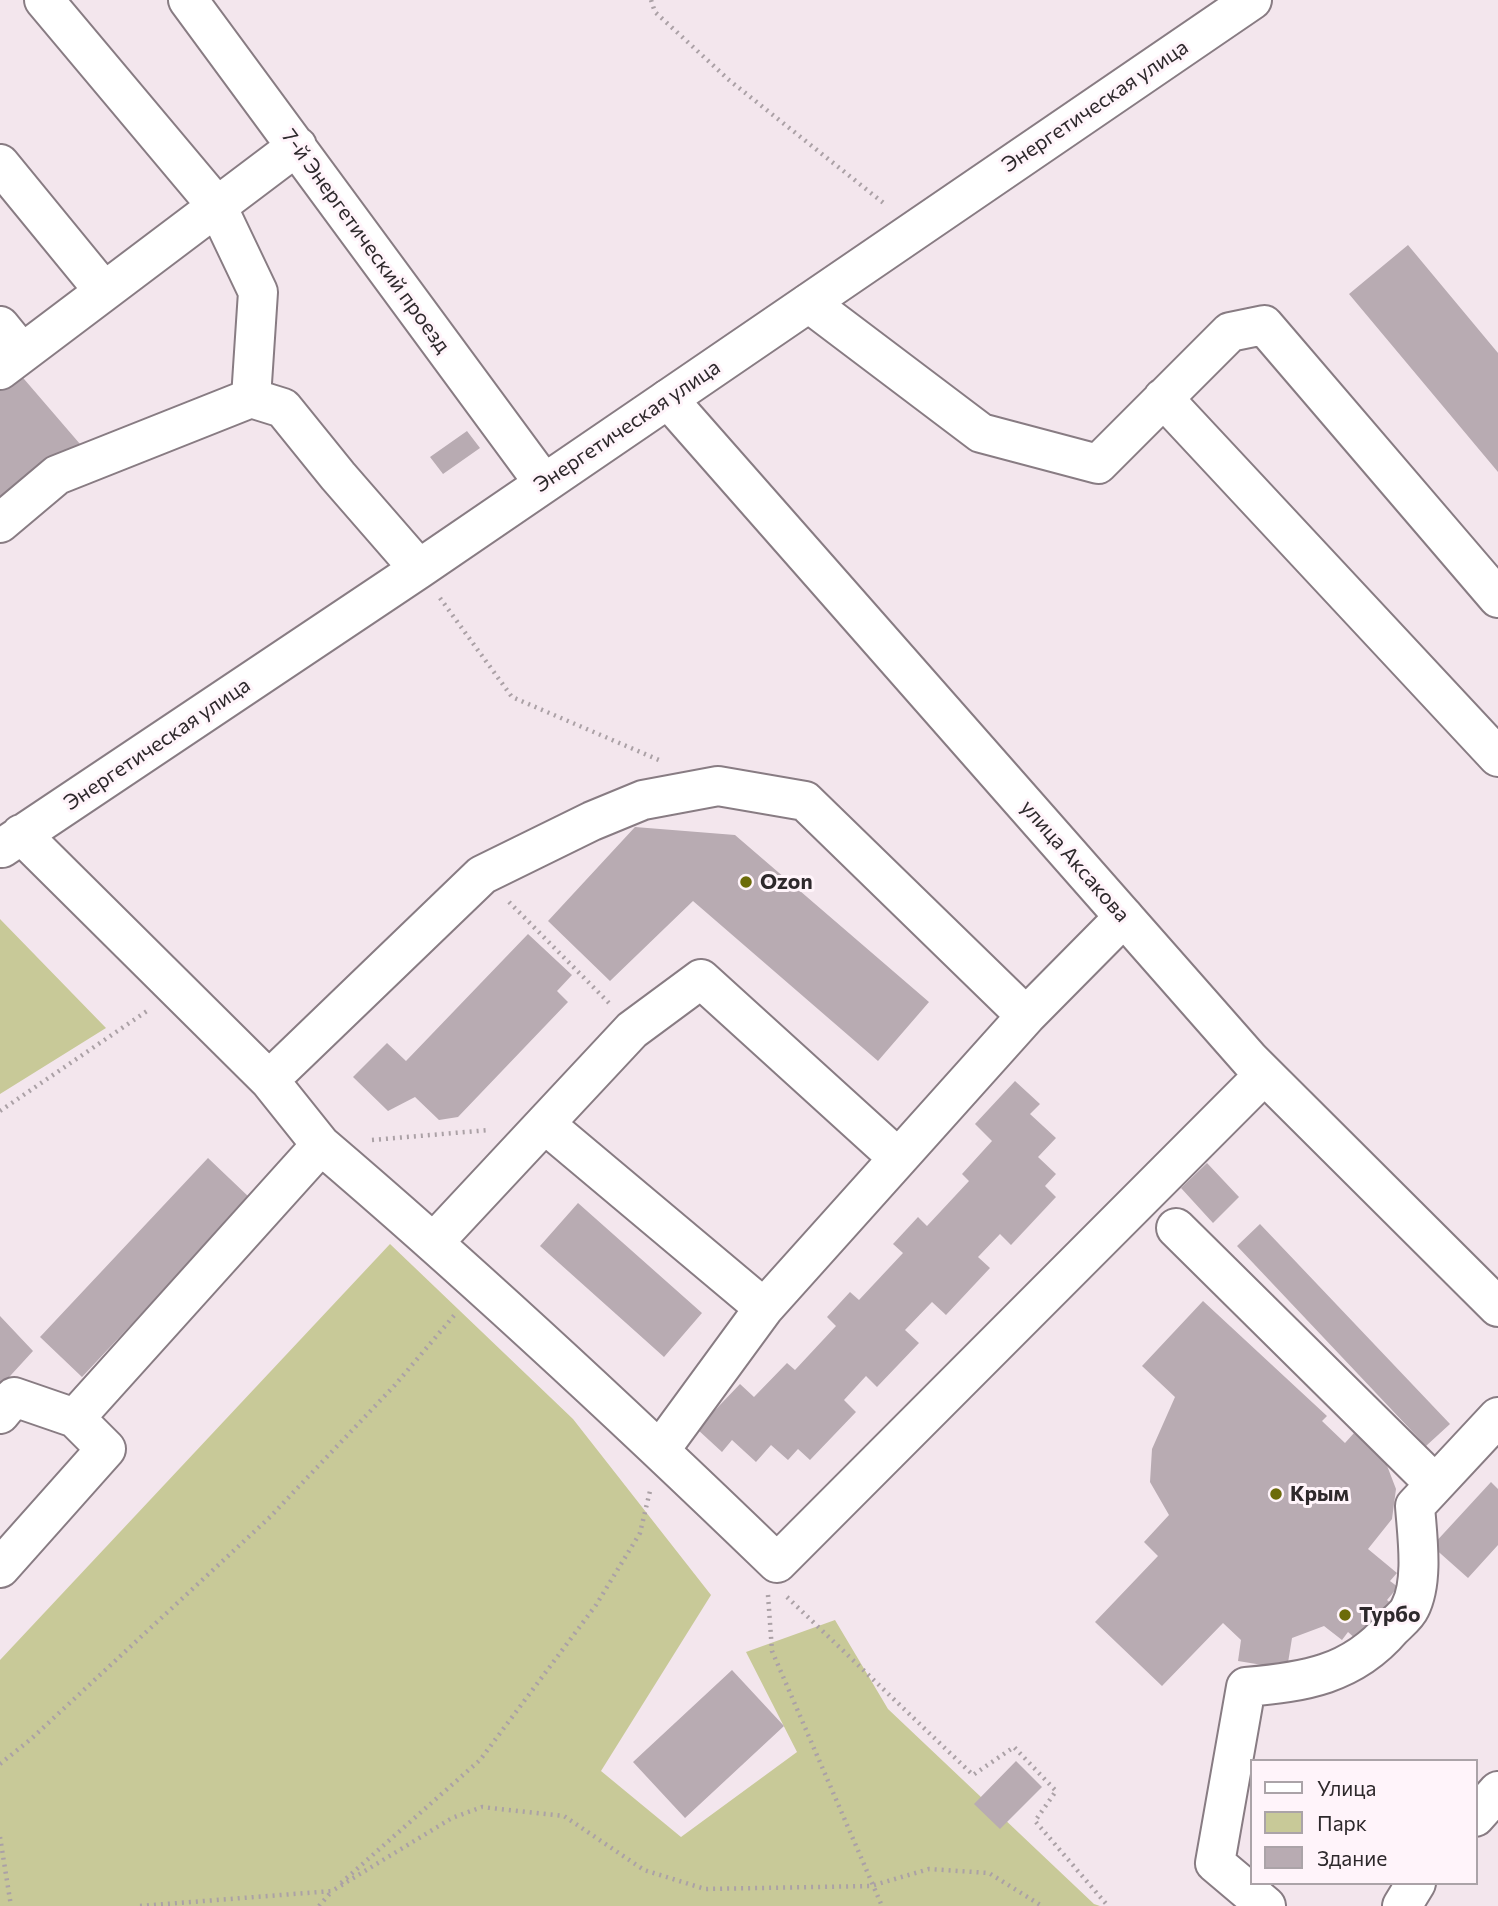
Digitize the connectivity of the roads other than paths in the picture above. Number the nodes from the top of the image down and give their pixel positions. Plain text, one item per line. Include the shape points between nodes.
1 (44, 0) edge
2 (188, 0) edge
3 (1252, 0) edge
4 (297, 146) junction
5 (0, 164) edge
6 (217, 206) junction
7 (104, 291) junction
8 (809, 303) junction
9 (7, 350) edge
10 (251, 398) junction
11 (1163, 398) junction
12 (668, 399) junction
13 (542, 482) junction
14 (0, 523) edge
15 (419, 569) junction
16 (1498, 598) edge
17 (1498, 757) edge
18 (11, 841) edge
19 (1124, 917) junction
20 (1026, 1016) junction
21 (1264, 1075) junction
22 (270, 1080) junction
23 (546, 1125) junction
24 (321, 1145) junction
25 (898, 1158) junction
26 (1176, 1228) dead end
27 (434, 1242) junction
28 (1498, 1307) edge
29 (764, 1308) junction
30 (0, 1414) edge
31 (75, 1418) junction
32 (1498, 1418) edge
33 (660, 1450) junction
34 (1435, 1484) junction
35 (0, 1568) edge
36 (1498, 1791) edge
37 (1477, 1814) edge
38 (1415, 1885) edge
39 (1266, 1906) edge
40 (1402, 1906) edge

1 - 6 main road
2 - 4 main road, 7-й Энергетический проезд
3 - 8 main road, Энергетическая улица
4 - 6 main road
4 - 13 main road, 7-й Энергетический проезд
5 - 7 main road
6 - 7 main road
6 - 10 main road via 257,292
7 - 9 main road
8 - 11 main road via 981,433 1007,440 1098,464
8 - 12 main road, Энергетическая улица
10 - 14 main road via 57,475
10 - 15 main road via 283,408
11 - 16 main road via 1230,332 1264,326
11 - 17 main road
12 - 13 main road, Энергетическая улица
12 - 19 main road, улица Аксакова
13 - 15 main road, Энергетическая улица
15 - 18 main road, Энергетическая улица
18 - 22 main road
19 - 20 main road
19 - 21 main road, улица Аксакова
20 - 22 main road via 805,801 718,786 643,800 482,875
20 - 25 main road
21 - 28 main road, улица Аксакова
21 - 33 main road via 772,1570
22 - 24 main road
23 - 25 main road via 632,1030 701,979
23 - 27 main road
23 - 29 main road
24 - 27 main road
24 - 31 main road
25 - 29 main road
26 - 34 main road
27 - 33 main road
29 - 33 main road
30 - 31 main road via 14,1397
31 - 35 main road via 106,1449
32 - 34 main road
34 - 39 main road via 1415,1506 1418,1570 1410,1608 1382,1640 1336,1672 1246,1687 1215,1863
36 - 37 main road
38 - 40 main road

